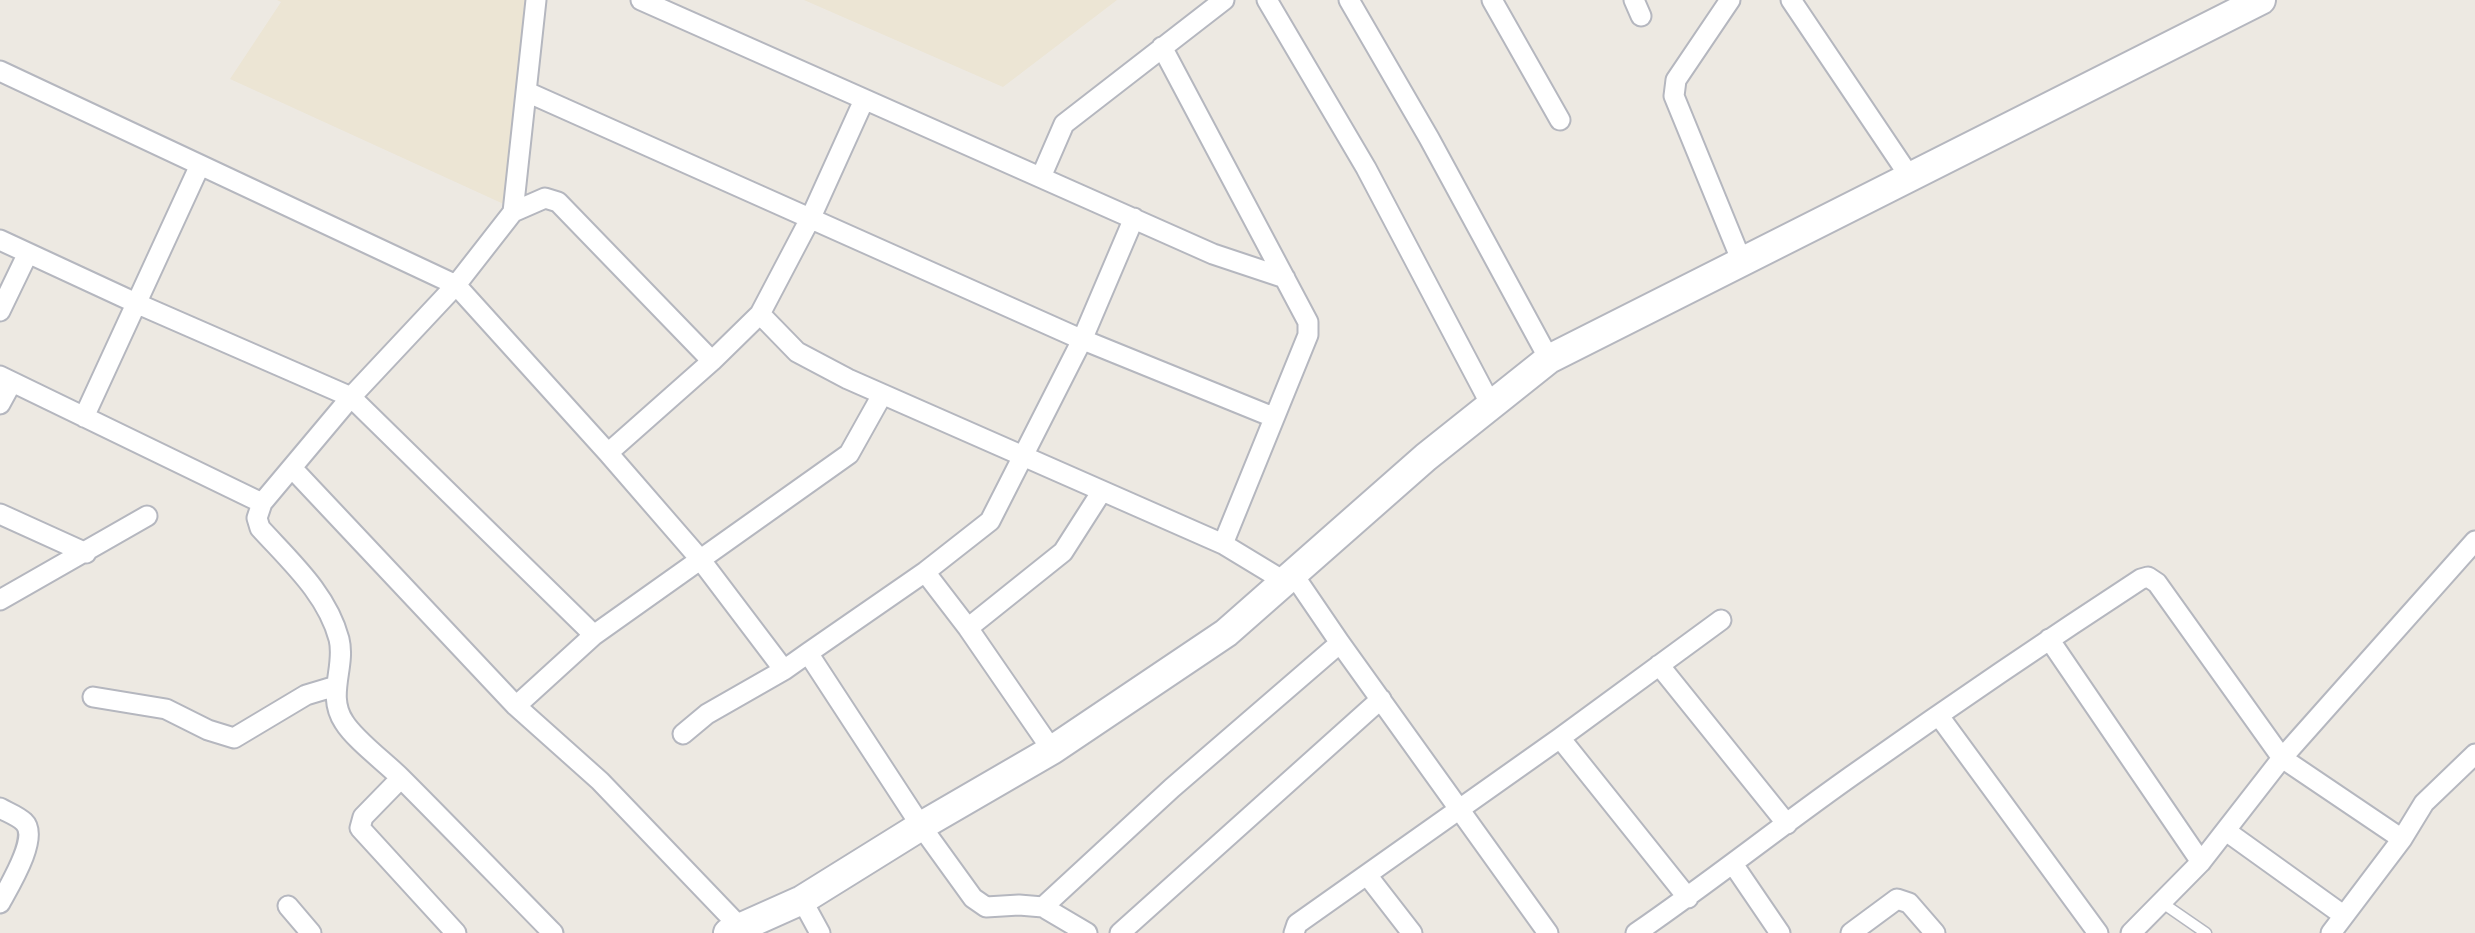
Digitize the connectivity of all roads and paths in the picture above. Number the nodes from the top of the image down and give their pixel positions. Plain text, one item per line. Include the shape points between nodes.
1 (536, 0) edge
2 (641, 0) edge
3 (1224, 0) edge
4 (1267, 0) edge
5 (1349, 0) edge
6 (1492, 0) edge
7 (1730, 0) edge
8 (1791, 0) edge
9 (2261, 0) edge
10 (1162, 47) junction
11 (0, 71) edge
12 (527, 92) junction
13 (864, 100) junction
14 (1560, 120) dead end
15 (200, 165) junction
16 (1041, 177) junction
17 (1910, 177) junction
18 (513, 212) junction
19 (811, 217) junction
20 (1134, 218) junction
21 (0, 240) edge
22 (28, 253) junction
23 (1742, 262) junction
24 (1285, 278) junction
25 (456, 285) junction
26 (138, 304) junction
27 (0, 311) edge
28 (760, 314) junction
29 (1083, 340) junction
30 (1549, 359) junction
31 (712, 361) junction
32 (6, 379) edge
33 (882, 394) junction
34 (351, 397) junction
35 (0, 404) edge
36 (1491, 405) junction
37 (84, 417) junction
38 (1273, 417) junction
39 (608, 453) junction
40 (1024, 456) junction
41 (292, 468) junction
42 (1102, 491) junction
43 (262, 503) junction
44 (0, 513) edge
45 (147, 516) dead end
46 (2475, 541) edge
47 (1223, 544) junction
48 (86, 553) junction
49 (700, 559) junction
50 (925, 572) junction
51 (1288, 578) junction
52 (0, 600) edge
53 (1721, 620) dead end
54 (968, 628) junction
55 (594, 635) junction
56 (2049, 639) junction
57 (1340, 643) junction
58 (808, 653) junction
59 (1659, 665) junction
60 (784, 670) junction
61 (336, 686) junction
62 (93, 697) dead end
63 (1381, 699) junction
64 (516, 706) junction
65 (1939, 716) junction
66 (682, 734) dead end
67 (1560, 738) junction
68 (1052, 750) junction
69 (2475, 754) edge
70 (2282, 758) junction
71 (401, 778) junction
72 (0, 808) edge
73 (1458, 808) junction
74 (1787, 824) junction
75 (921, 825) junction
76 (2226, 831) junction
77 (2402, 839) junction
78 (2201, 862) junction
79 (1733, 864) junction
80 (1367, 875) junction
81 (1688, 898) junction
82 (802, 900) junction
83 (2161, 902) junction
84 (0, 903) edge
85 (288, 906) dead end
86 (1043, 907) junction
87 (2343, 915) junction
88 (734, 930) edge
89 (311, 933) edge
90 (456, 933) edge
91 (553, 933) edge
92 (820, 933) edge
93 (1087, 933) edge
94 (1120, 933) edge
95 (1294, 933) edge
96 (1412, 933) edge
97 (1548, 933) edge
98 (1636, 933) edge
99 (1780, 933) edge
100 (1851, 933) edge
101 (1935, 933) edge
102 (2098, 933) edge
103 (2131, 933) edge
104 (2206, 933) edge
105 (2331, 933) edge

1 - 12 street
2 - 13 street
3 - 10 street
4 - 36 street via 1366,168
5 - 30 street
6 - 14 street
7 - 23 street via 1676,80 1674,96
8 - 17 street
9 - 17 street
10 - 16 street via 1064,124
10 - 24 street
11 - 15 street
12 - 18 street
12 - 19 street
13 - 16 street
13 - 19 street
15 - 25 street
15 - 26 street
16 - 20 street
17 - 23 street
18 - 25 street
18 - 31 street via 545,198 558,202
19 - 28 street
19 - 29 street
20 - 24 street via 1213,254
20 - 29 street
21 - 22 street
22 - 26 street
22 - 27 street
23 - 30 street
24 - 38 street via 1308,321 1308,335
25 - 34 street
25 - 39 street
26 - 34 street
26 - 37 street
28 - 31 street
28 - 33 street via 797,352
29 - 38 street
29 - 40 street
30 - 36 street
31 - 39 street
32 - 35 street
32 - 37 street
33 - 40 street
33 - 49 street via 849,454
34 - 41 street
34 - 55 street
36 - 51 street
37 - 43 street
38 - 47 street
39 - 49 street
40 - 42 street
40 - 50 street via 990,522
41 - 43 street
41 - 64 street
42 - 47 street
42 - 54 street via 1063,552
43 - 61 street via 257,517 260,528 328,609 340,642
44 - 48 street
45 - 48 street
46 - 70 street
47 - 51 street
48 - 52 street
49 - 55 street
49 - 60 street
50 - 54 street
50 - 58 street
51 - 57 street
51 - 68 street via 1226,633
53 - 59 street
54 - 68 street
55 - 64 street
56 - 65 street
56 - 70 street via 2141,579 2152,579
56 - 78 street
57 - 63 street
57 - 86 street
58 - 60 street
58 - 75 street
59 - 67 street
59 - 74 street
60 - 66 street via 707,714
61 - 62 street via 306,695 233,738 166,709
61 - 71 street via 337,708 345,725
63 - 73 street
63 - 94 street
64 - 88 street via 600,781
65 - 74 street
65 - 102 street
67 - 73 street
67 - 81 street
68 - 75 street
69 - 77 street via 2424,803
70 - 76 street
70 - 77 street
71 - 90 street via 363,817 360,828
71 - 91 street
72 - 84 street via 25,822 28,829 24,857
73 - 80 street
73 - 97 street
74 - 79 street
75 - 82 street
75 - 86 street via 982,906
76 - 78 street
76 - 87 street
77 - 87 street
78 - 83 street
79 - 81 street
79 - 99 street
80 - 95 street via 1297,924
80 - 96 street
81 - 98 street
82 - 88 street
82 - 92 street
83 - 103 street
83 - 104 lane
85 - 89 street
86 - 93 street
87 - 105 street
100 - 101 street via 1897,898 1909,903

